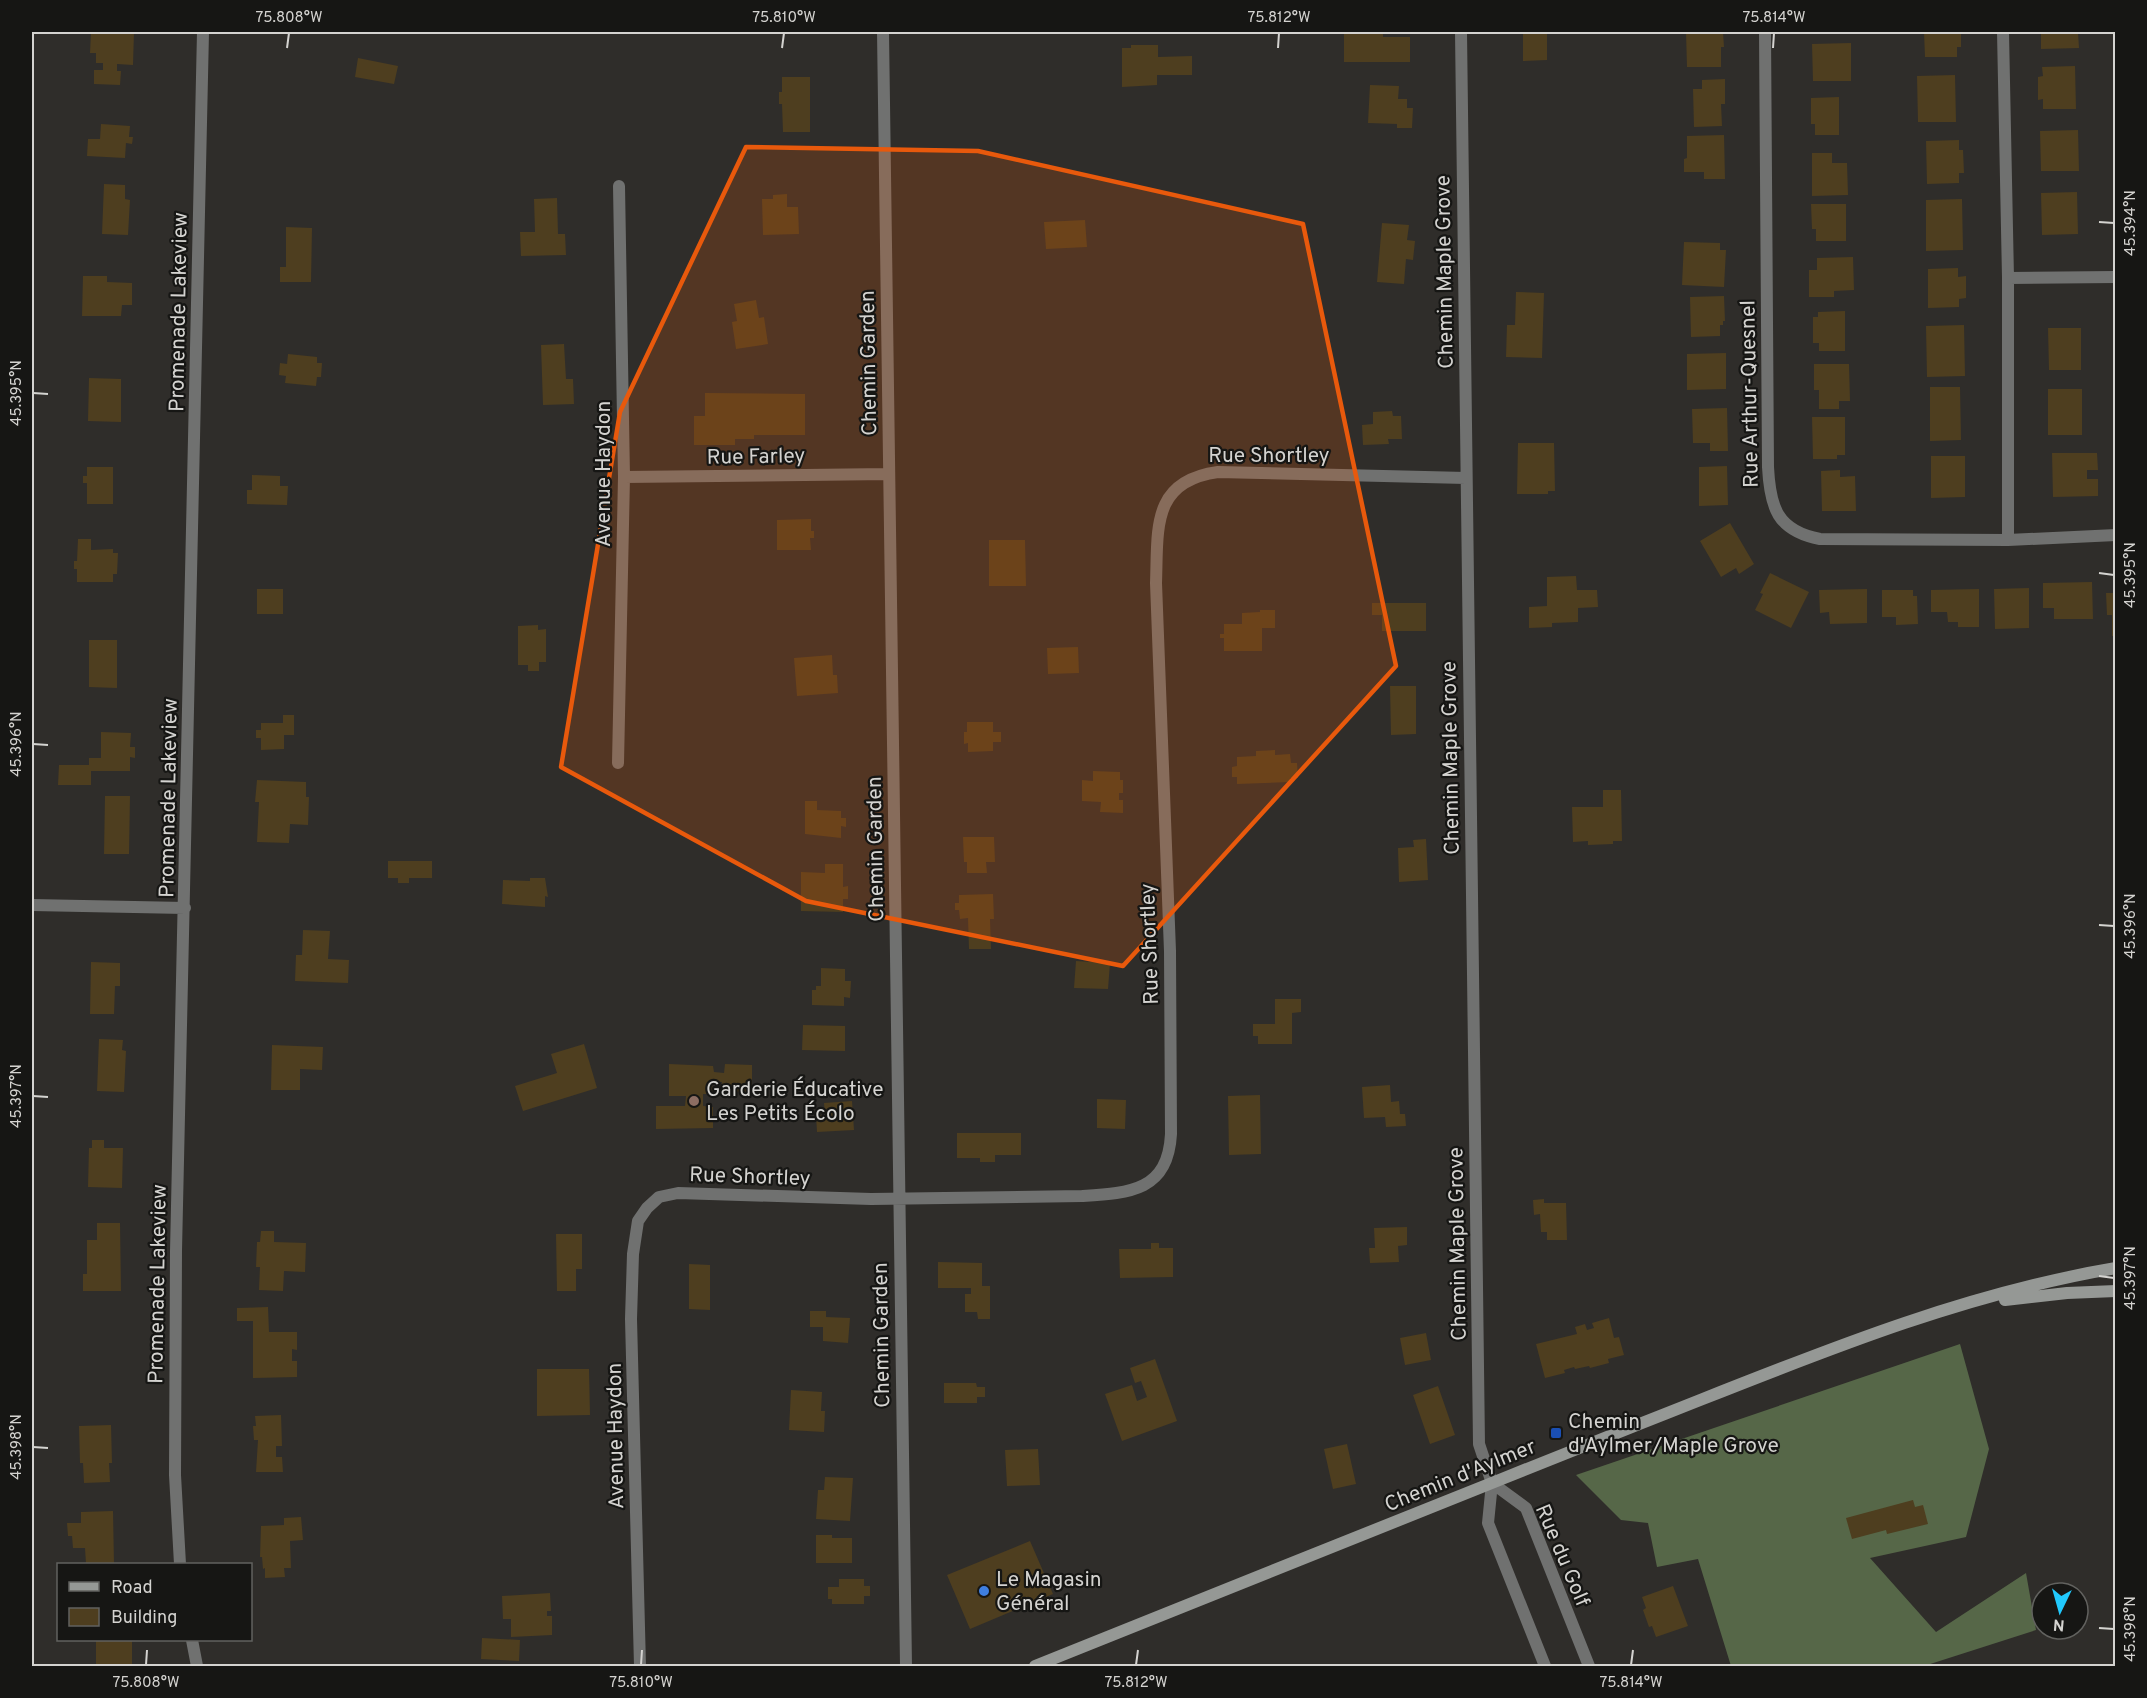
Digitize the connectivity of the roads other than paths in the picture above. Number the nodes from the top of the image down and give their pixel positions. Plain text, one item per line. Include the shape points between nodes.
1 (203, 32) edge
2 (883, 32) edge
3 (1461, 32) edge
4 (1765, 32) edge
5 (2003, 32) edge
6 (619, 186) dead end
7 (2008, 278) junction
8 (2115, 278) edge
9 (889, 474) junction
10 (624, 477) junction
11 (1466, 478) junction
12 (2115, 535) edge
13 (2008, 540) junction
14 (618, 763) dead end
15 (32, 905) edge
16 (185, 908) junction
17 (899, 1198) junction
18 (647, 1208) joint
19 (2115, 1268) edge
20 (2115, 1291) edge
21 (1971, 1303) junction
22 (1492, 1483) junction
23 (180, 1563) edge
24 (192, 1641) edge
25 (197, 1666) edge
26 (640, 1666) edge
27 (906, 1666) edge
28 (1035, 1666) edge
29 (1545, 1666) edge
30 (1589, 1666) edge

1 - 16 street, Promenade Lakeview
2 - 9 street, Chemin Garden
3 - 11 street, Chemin Maple Grove
4 - 13 street, Rue Arthur-Quesnel via 1768,467 1773,507 1791,530 1820,539
5 - 7 street
6 - 10 street, Avenue Haydon
7 - 8 street
7 - 13 street
9 - 10 street, Rue Farley
9 - 17 street, Chemin Garden
10 - 14 street, Avenue Haydon
11 - 17 street, Rue Shortley via 1218,472 1197,474 1171,494 1158,529 1156,583 1170,951 1171,1134 1166,1162 1149,1184 1111,1194
11 - 22 street, Chemin Maple Grove via 1479,1444
12 - 13 street, Rue Arthur-Quesnel
15 - 16 street
16 - 23 street, Promenade Lakeview via 176,1251 175,1475
17 - 18 street, Rue Shortley via 678,1193 659,1197
17 - 27 street, Chemin Garden
18 - 26 street, Avenue Haydon via 635,1236 631,1319
19 - 21 main road, Chemin d'Aylmer
20 - 21 main road, Chemin d'Aylmer
21 - 22 main road, Chemin d'Aylmer via 1857,1339
22 - 28 main road, Chemin d'Aylmer
22 - 29 street via 1488,1523
22 - 30 street, Rue du Golf via 1526,1508
24 - 25 street

